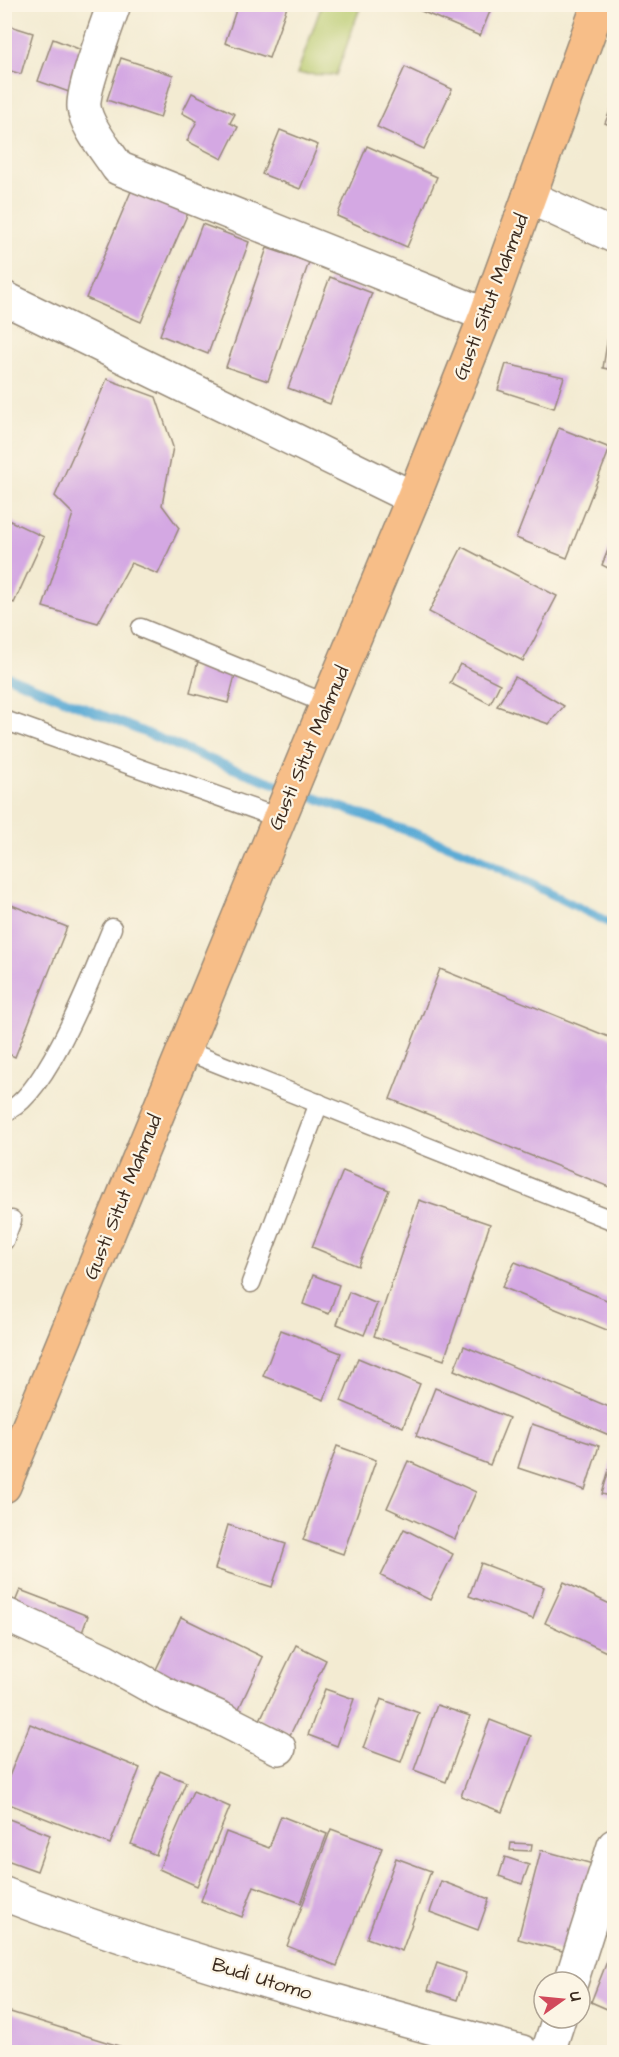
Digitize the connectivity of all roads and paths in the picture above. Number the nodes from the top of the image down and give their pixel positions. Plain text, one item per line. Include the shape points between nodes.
1 (114, 4) edge
2 (599, 4) edge
3 (530, 197) junction
4 (615, 236) edge
5 (4, 298) edge
6 (486, 315) junction
7 (413, 498) junction
8 (141, 628) dead end
9 (327, 704) junction
10 (4, 720) edge
11 (279, 818) junction
12 (112, 928) dead end
13 (184, 1050) junction
14 (319, 1103) junction
15 (4, 1112) edge
16 (12, 1220) dead end
17 (615, 1221) edge
18 (4, 1241) edge
19 (251, 1283) dead end
20 (4, 1486) edge
21 (4, 1614) edge
22 (279, 1748) dead end
23 (615, 1846) edge
24 (4, 1894) edge
25 (575, 1970) edge
26 (555, 2030) edge
27 (522, 2052) edge
28 (548, 2052) edge

1 - 6 street via 84,108 93,131 118,168
2 - 3 highway, Gusti Situt Mahmud
3 - 4 street
3 - 6 highway, Gusti Situt Mahmud
5 - 7 street
6 - 7 highway, Gusti Situt Mahmud
7 - 9 highway, Gusti Situt Mahmud
8 - 9 lane
9 - 11 highway, Gusti Situt Mahmud
10 - 11 lane
11 - 13 highway, Gusti Situt Mahmud
12 - 15 lane via 79,1008 51,1060 29,1095
13 - 14 lane
13 - 20 highway, Gusti Situt Mahmud
14 - 17 lane
14 - 19 lane
16 - 18 lane
21 - 22 street
23 - 25 street
24 - 27 street, Budi Utomo via 294,1990
26 - 28 street

